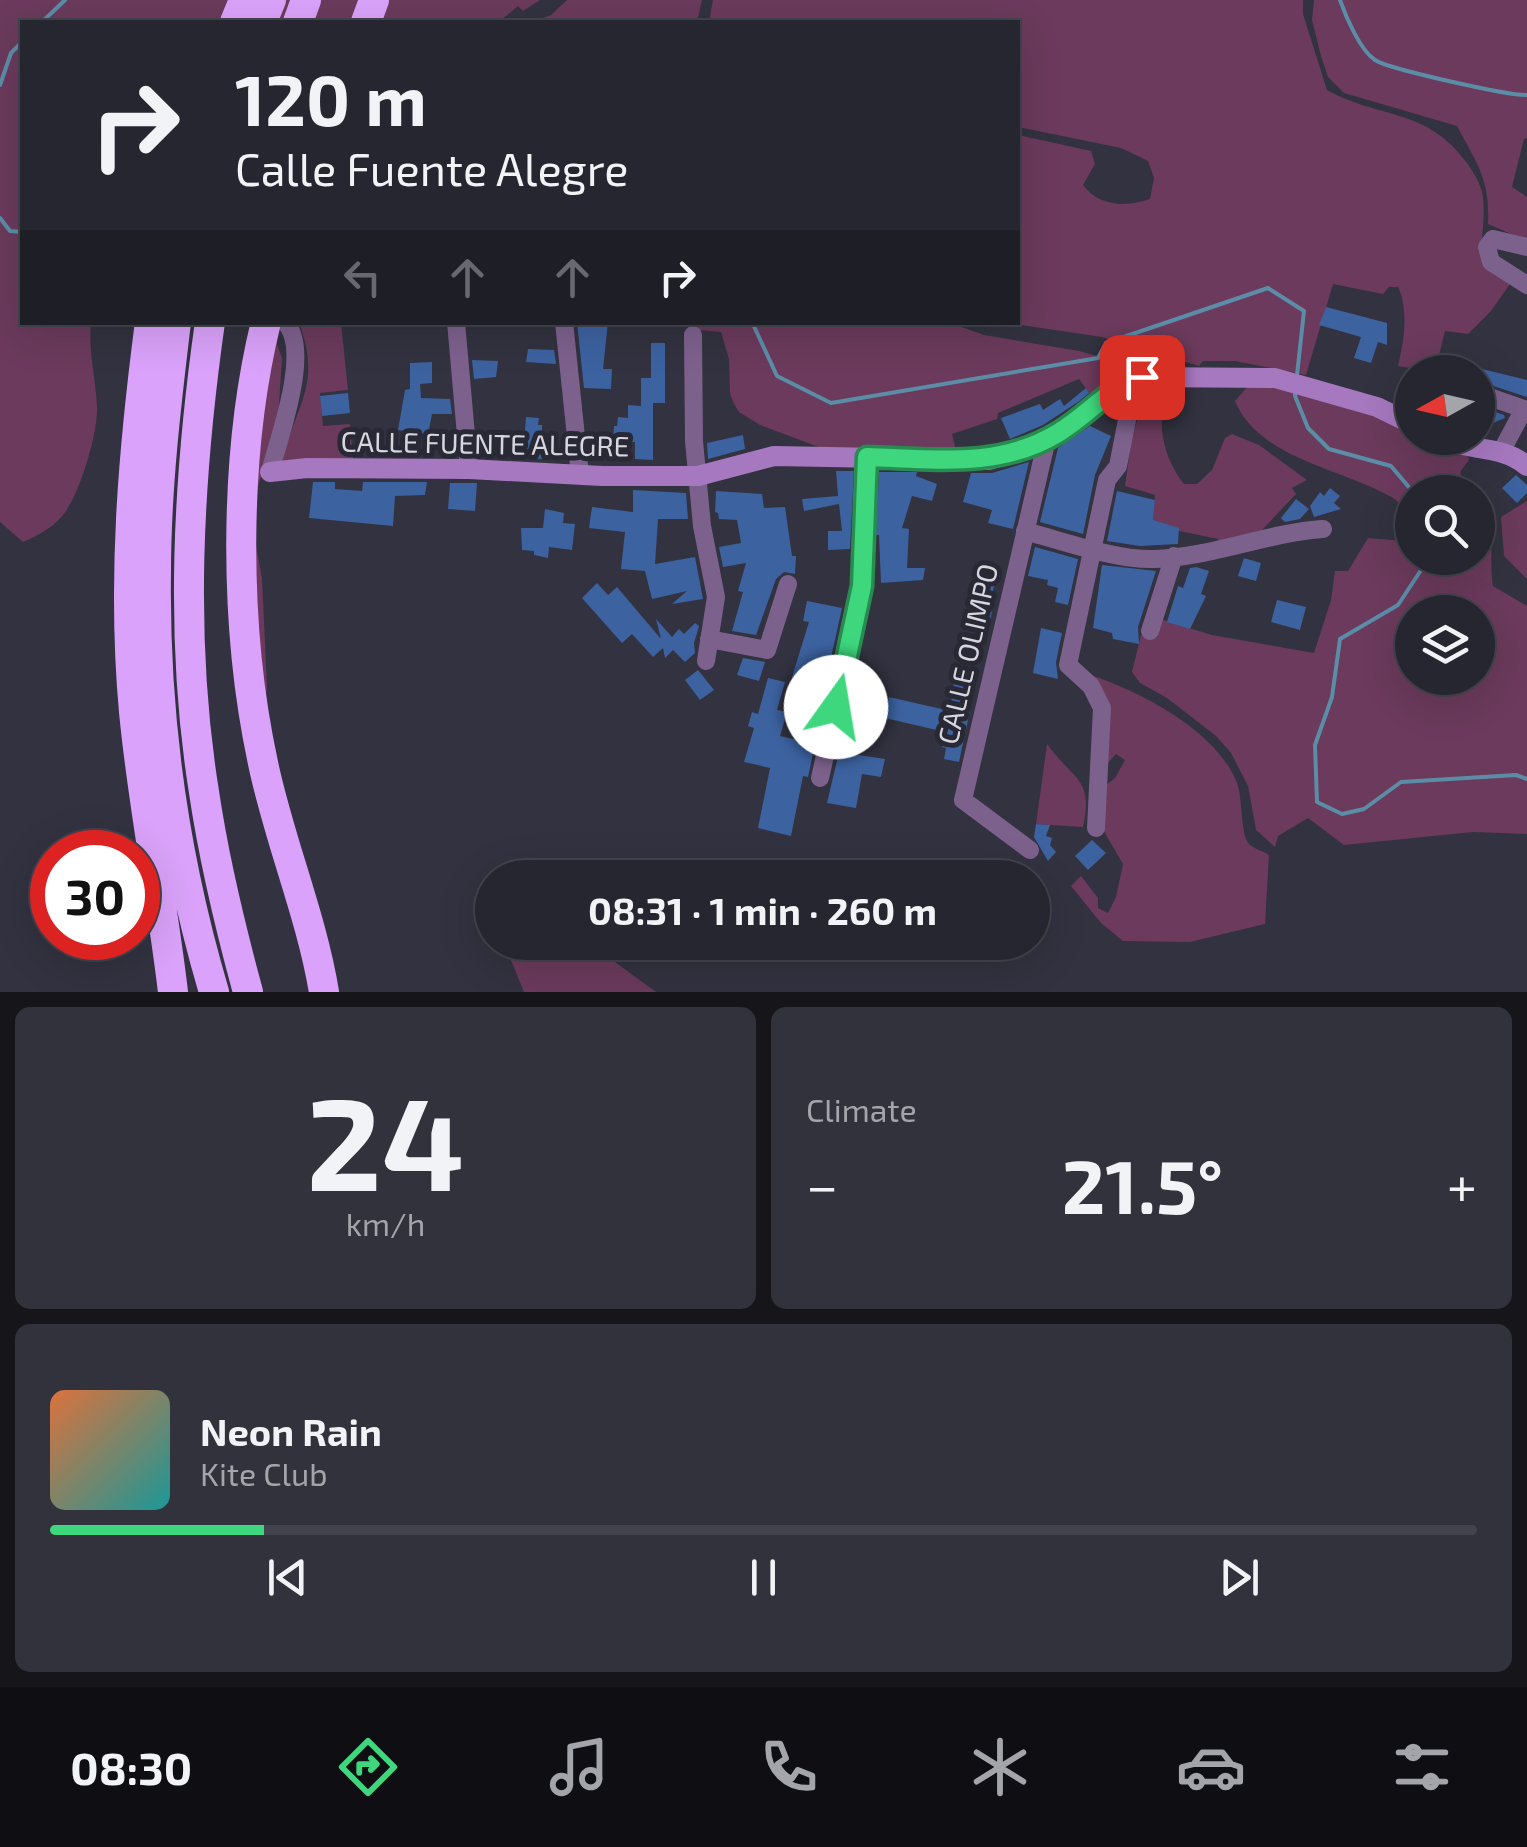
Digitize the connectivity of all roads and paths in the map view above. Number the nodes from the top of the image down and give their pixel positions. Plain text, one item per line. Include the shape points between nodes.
1 (1527, 248) edge
2 (1527, 285) edge
3 (150, 325) edge
4 (175, 325) edge
5 (456, 325) edge
6 (564, 325) edge
7 (210, 326) edge
8 (271, 326) edge
9 (693, 336) dead end
10 (1135, 379) junction
11 (1495, 398) edge
12 (1526, 410) edge
13 (1395, 416) edge
14 (1047, 439) junction
15 (1495, 449) edge
16 (1502, 450) junction
17 (867, 457) junction
18 (1527, 466) edge
19 (468, 468) junction
20 (270, 472) joint
21 (580, 474) junction
22 (698, 476) junction
23 (1323, 529) dead end
24 (1024, 531) junction
25 (1094, 549) junction
26 (1174, 556) junction
27 (788, 584) dead end
28 (1150, 631) dead end
29 (709, 639) junction
30 (706, 661) dead end
31 (820, 778) dead end
32 (1096, 828) dead end
33 (1030, 850) dead end
34 (173, 992) edge
35 (214, 992) edge
36 (248, 992) edge
37 (324, 992) edge

1 - 2 street via 1493,239 1486,247 1491,262
3 - 34 highway via 132,483 129,613 143,798
4 - 35 highway via 160,472 158,668 171,800
5 - 19 street
6 - 21 street
7 - 36 highway via 192,486 192,681 222,895
8 - 20 street via 290,326 298,356
8 - 37 highway via 245,447 246,660 263,765
9 - 22 street
10 - 13 street via 1275,378
10 - 14 street, CALLE FUENTE ALEGRE
10 - 25 street
11 - 12 street
12 - 16 street
14 - 17 street, CALLE FUENTE ALEGRE via 989,460
14 - 24 street, CALLE OLIMPO
15 - 16 street
16 - 18 street
17 - 22 street, CALLE FUENTE ALEGRE via 774,456
17 - 31 street via 862,586
19 - 20 street, CALLE FUENTE ALEGRE
19 - 21 street, CALLE FUENTE ALEGRE
21 - 22 street, CALLE FUENTE ALEGRE
22 - 29 street via 716,597
23 - 26 street
24 - 25 street
24 - 33 street, CALLE OLIMPO via 963,800
25 - 26 street
25 - 32 street via 1068,665 1091,686 1102,708
26 - 28 street
27 - 29 street via 767,650
29 - 30 street

